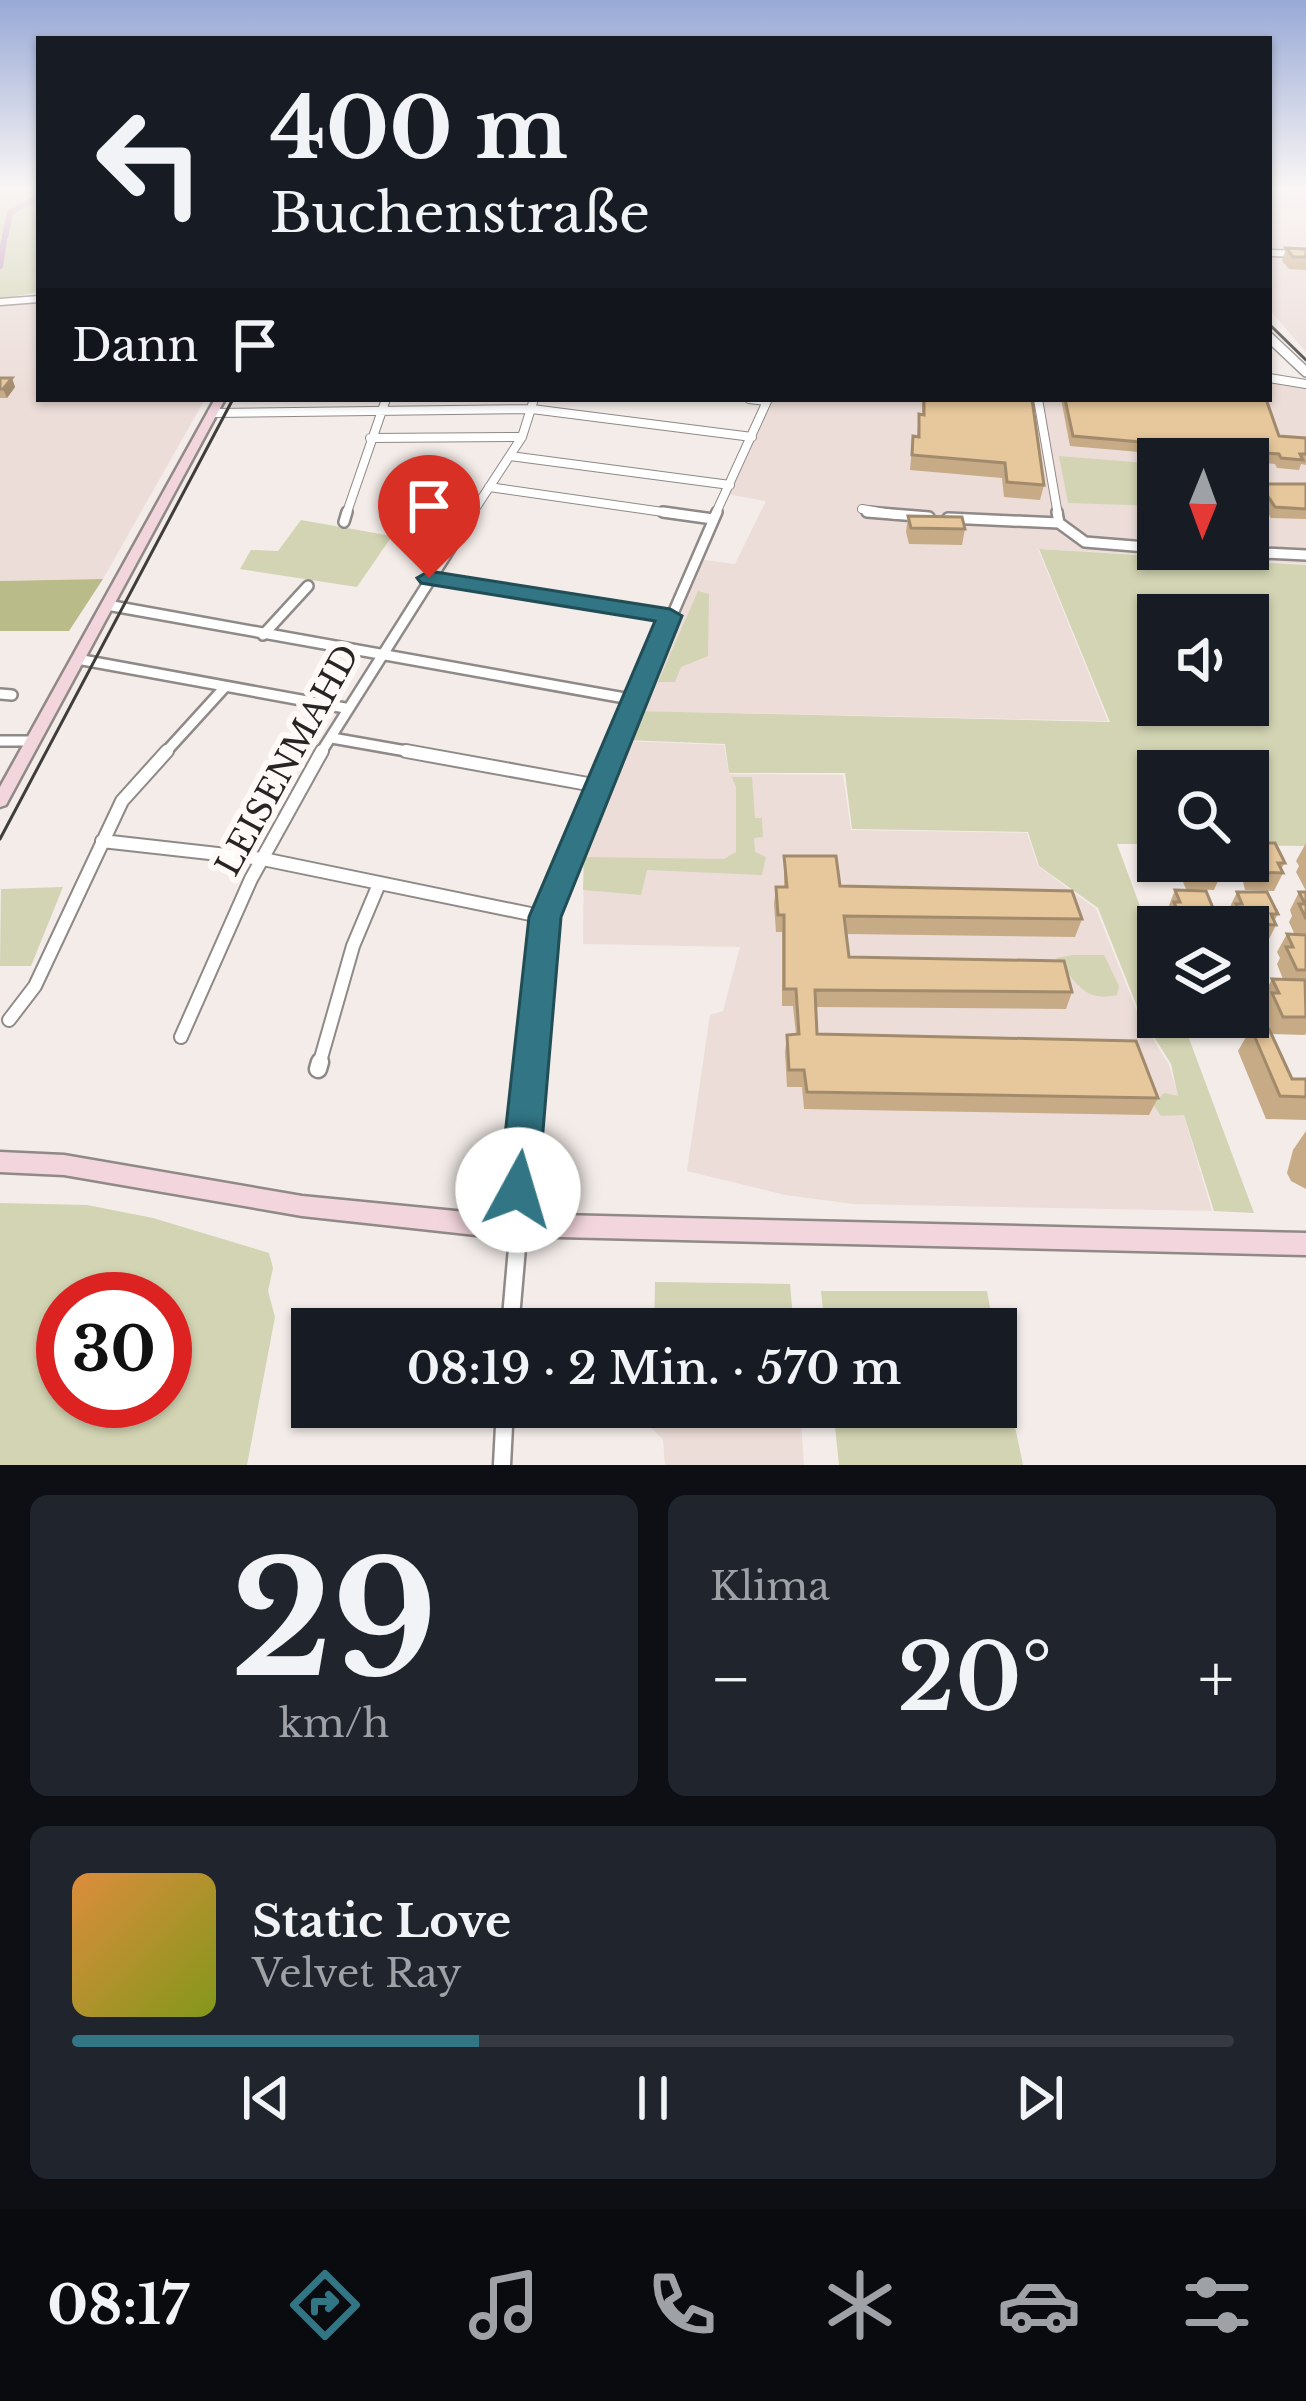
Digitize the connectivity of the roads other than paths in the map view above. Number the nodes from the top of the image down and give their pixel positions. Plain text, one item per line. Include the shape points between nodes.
1 (36, 299) edge
2 (0, 302) edge
3 (1272, 340) edge
4 (1306, 372) edge
5 (1272, 378) edge
6 (1306, 384) edge
7 (218, 402) edge
8 (384, 402) edge
9 (767, 402) edge
10 (1039, 402) edge
11 (533, 404) edge
12 (380, 411) junction
13 (212, 413) junction
14 (752, 436) junction
15 (522, 437) junction
16 (370, 438) junction
17 (510, 456) junction
18 (730, 485) junction
19 (489, 488) junction
20 (862, 508) dead end
21 (713, 519) junction
22 (344, 522) dead end
23 (1059, 523) junction
24 (1137, 546) edge
25 (1269, 553) edge
26 (1306, 555) edge
27 (429, 578) junction
28 (308, 586) dead end
29 (107, 605) junction
30 (670, 616) junction
31 (263, 634) junction
32 (376, 655) junction
33 (77, 658) junction
34 (225, 687) junction
35 (636, 700) junction
36 (345, 708) junction
37 (332, 738) junction
38 (0, 741) edge
39 (32, 741) junction
40 (599, 786) junction
41 (0, 801) edge
42 (103, 841) junction
43 (263, 859) junction
44 (379, 884) junction
45 (545, 917) junction
46 (9, 1020) dead end
47 (181, 1037) dead end
48 (318, 1069) dead end
49 (0, 1162) edge
50 (517, 1226) junction
51 (1306, 1244) edge
52 (511, 1308) edge
53 (504, 1428) edge
54 (502, 1465) edge

1 - 2 street
3 - 4 street
5 - 6 street
7 - 13 main road
8 - 12 street
9 - 14 street
10 - 23 street
11 - 12 street
11 - 14 street
11 - 15 street, LEISENMAHD
12 - 13 street
12 - 16 street
13 - 29 main road
14 - 18 street
15 - 16 street
15 - 17 street, LEISENMAHD
16 - 22 street
17 - 18 street
17 - 19 street, LEISENMAHD
18 - 21 street
19 - 21 street
19 - 27 street, LEISENMAHD
20 - 23 street
21 - 30 street
23 - 24 street via 1085,542
25 - 26 street
27 - 30 street
27 - 32 street, LEISENMAHD
28 - 31 street
29 - 31 street
29 - 33 main road
30 - 35 street
31 - 32 street
32 - 35 street
32 - 36 street, LEISENMAHD
33 - 34 street
33 - 39 main road
34 - 36 street
34 - 42 street via 122,801
35 - 40 street
36 - 37 street, LEISENMAHD
37 - 40 street
37 - 43 street, LEISENMAHD
38 - 39 street
39 - 41 main road
40 - 45 street
42 - 43 street
42 - 46 street via 34,986
43 - 44 street
43 - 47 street, LEISENMAHD via 218,940
44 - 45 street
44 - 48 street
45 - 50 street
49 - 50 main road via 64,1165 302,1206
50 - 51 main road
50 - 52 street
53 - 54 street

